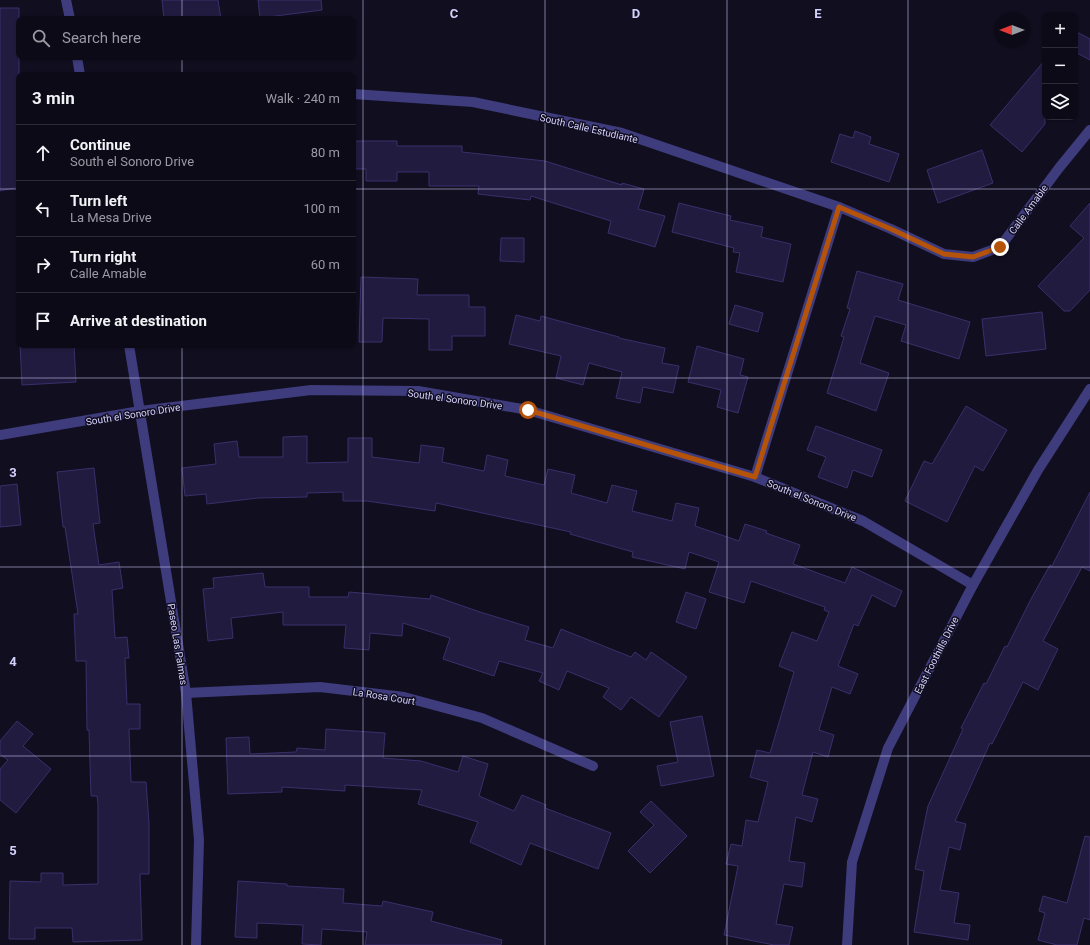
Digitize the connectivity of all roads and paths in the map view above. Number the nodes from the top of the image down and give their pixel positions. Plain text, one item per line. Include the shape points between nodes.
1 (66, 0) edge
2 (69, 16) edge
3 (78, 60) edge
4 (80, 72) edge
5 (356, 94) edge
6 (1090, 130) edge
7 (839, 207) junction
8 (130, 348) edge
9 (1090, 389) edge
10 (140, 411) junction
11 (0, 435) edge
12 (755, 477) junction
13 (973, 585) junction
14 (186, 694) junction
15 (593, 766) dead end
16 (196, 945) edge
17 (847, 945) edge

1 - 2 street
3 - 4 street
5 - 7 street, South Calle Estudiante via 473,102 622,134
6 - 7 street, Calle Amable via 1000,247 973,257 944,254
7 - 12 street
8 - 10 street, Paseo Las Palmas
9 - 13 street, East Foothills Drive via 1038,470
10 - 11 street, South el Sonoro Drive
10 - 12 street, South el Sonoro Drive via 311,390 418,391 528,410
10 - 14 street, Paseo Las Palmas
12 - 13 street, South el Sonoro Drive via 863,521
13 - 17 street, East Foothills Drive via 888,748 852,862
14 - 15 street, La Rosa Court via 320,687 404,697 482,718
14 - 16 street, Paseo Las Palmas via 199,840

